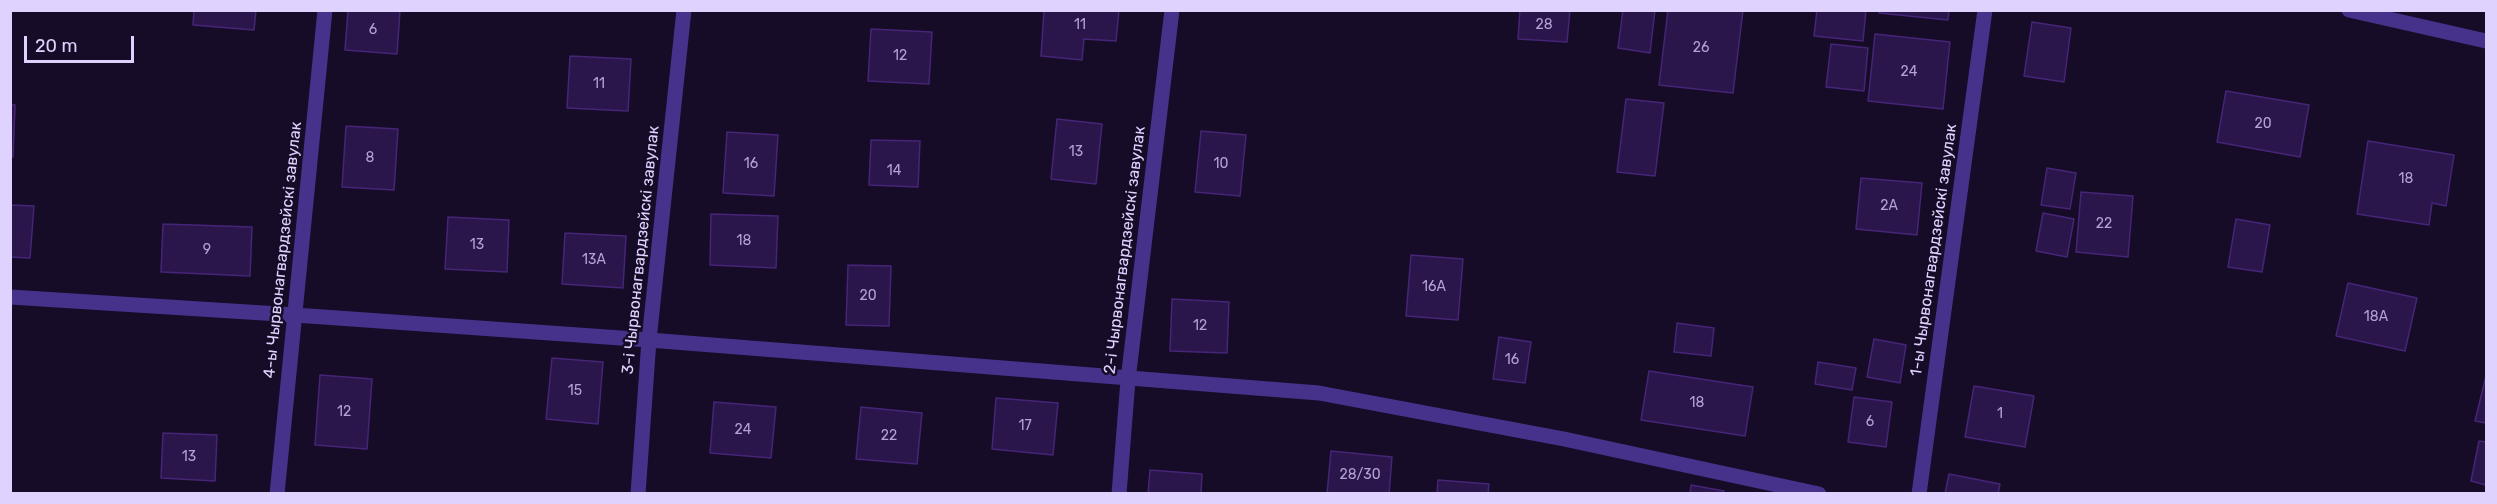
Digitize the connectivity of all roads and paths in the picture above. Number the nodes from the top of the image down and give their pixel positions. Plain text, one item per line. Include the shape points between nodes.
1 (325, 10) edge
2 (684, 10) edge
3 (1172, 10) edge
4 (1985, 10) edge
5 (2349, 10) edge
6 (2487, 41) edge
7 (10, 297) edge
8 (295, 315) junction
9 (649, 340) junction
10 (1128, 380) junction
11 (277, 494) edge
12 (638, 494) edge
13 (1119, 494) edge
14 (1819, 494) edge
15 (1919, 494) edge

1 - 8 street, 4-ы Чырвонагвардзейскі завулак
2 - 9 street, 3-і Чырвонагвардзейскі завулак
3 - 10 street, 2-і Чырвонагвардзейскі завулак
4 - 15 street, 1-ы Чырвонагвардзейскі завулак
5 - 6 street
7 - 8 street
8 - 9 street
8 - 11 street, 4-ы Чырвонагвардзейскі завулак
9 - 10 street
9 - 12 street, 3-і Чырвонагвардзейскі завулак
10 - 13 street, 2-і Чырвонагвардзейскі завулак
10 - 14 street via 1319,393 1564,439

